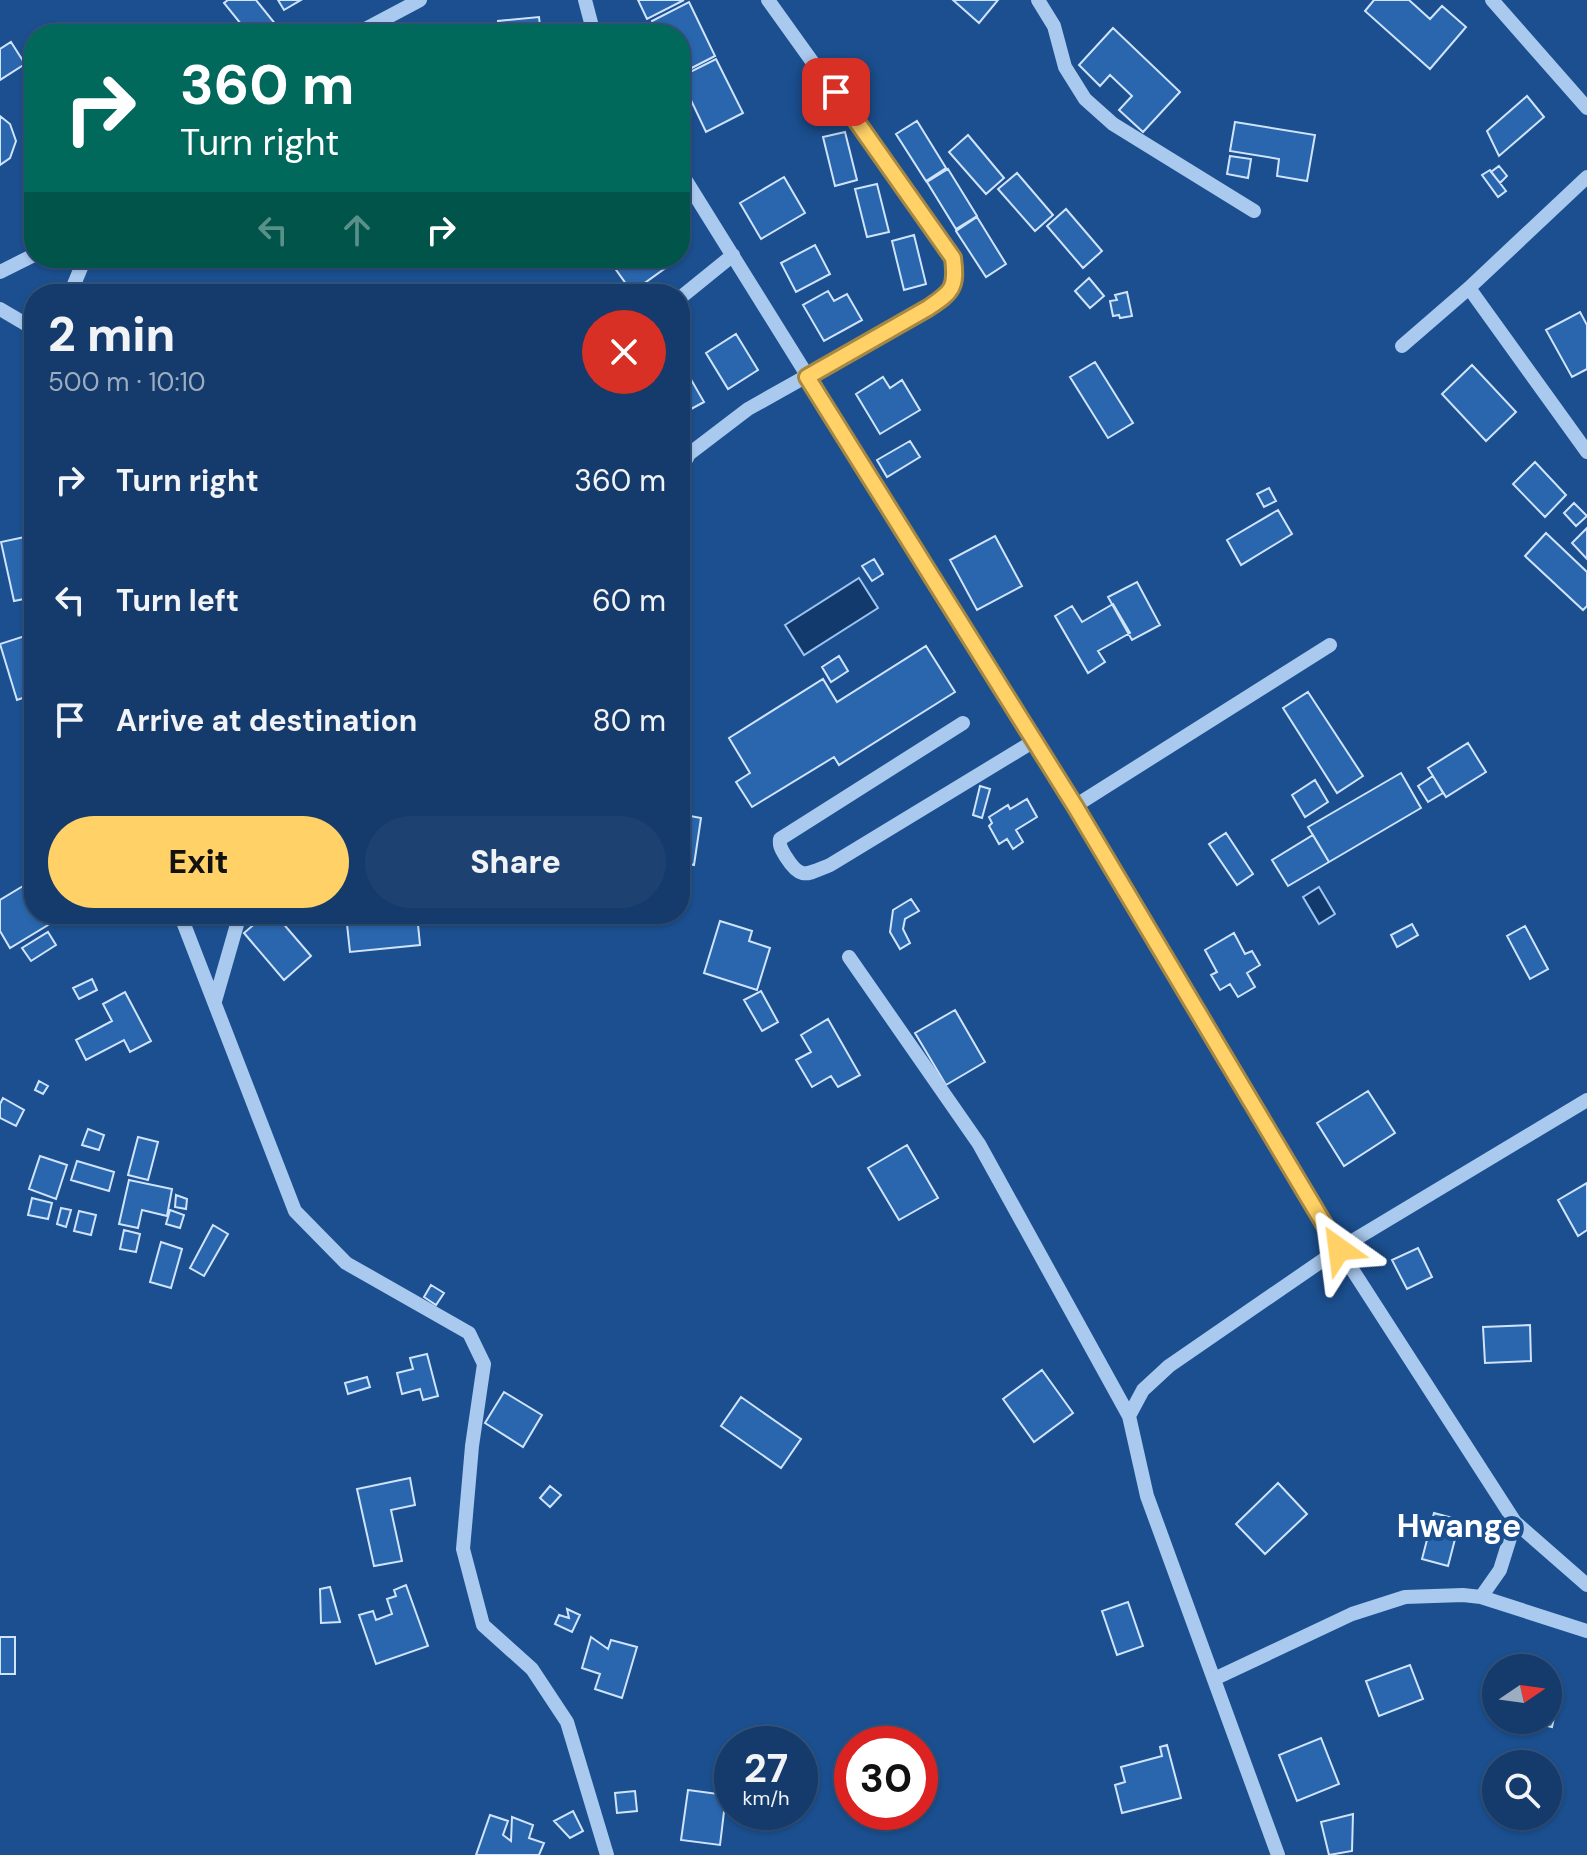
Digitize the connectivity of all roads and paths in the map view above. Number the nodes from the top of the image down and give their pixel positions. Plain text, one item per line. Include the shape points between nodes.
1 (420, 0) edge
2 (585, 0) edge
3 (768, 0) edge
4 (1038, 0) edge
5 (1492, 0) edge
6 (375, 24) edge
7 (591, 24) edge
8 (1587, 108) edge
9 (1587, 177) edge
10 (690, 187) edge
11 (1254, 211) dead end
12 (733, 255) junction
13 (24, 260) edge
14 (0, 272) edge
15 (1469, 288) junction
16 (690, 290) edge
17 (0, 309) edge
18 (24, 323) edge
19 (1402, 346) dead end
20 (807, 377) junction
21 (1587, 452) edge
22 (690, 453) edge
23 (1330, 645) dead end
24 (963, 723) dead end
25 (1034, 741) junction
26 (1075, 806) junction
27 (184, 924) edge
28 (237, 924) edge
29 (849, 957) dead end
30 (215, 1001) junction
31 (1587, 1100) edge
32 (1339, 1249) junction
33 (1129, 1416) junction
34 (1515, 1522) junction
35 (1587, 1585) edge
36 (1481, 1597) junction
37 (1587, 1631) edge
38 (1214, 1679) junction
39 (607, 1855) edge
40 (1278, 1855) edge

1 - 6 street
2 - 7 street
3 - 20 street via 953,258 956,279 946,296 928,308
4 - 11 street via 1054,26 1065,67 1085,99 1113,124
5 - 8 street
9 - 15 street
10 - 12 street
12 - 16 street
12 - 20 street
13 - 14 street
15 - 19 street
15 - 21 street
17 - 18 street
20 - 22 street via 748,409
20 - 25 street
23 - 26 street
24 - 25 street via 780,839 795,871 810,873 830,865
25 - 26 street
26 - 32 street
27 - 30 street
28 - 30 street
29 - 33 street via 979,1144
30 - 39 street via 295,1211 346,1263 469,1333 484,1364 463,1549 483,1625 532,1669 567,1722
31 - 32 street
32 - 33 street via 1169,1366 1143,1390
32 - 34 street
33 - 38 street via 1147,1496
34 - 35 street
34 - 36 street via 1500,1570
36 - 37 street
36 - 38 street via 1405,1597 1352,1614
38 - 40 street

